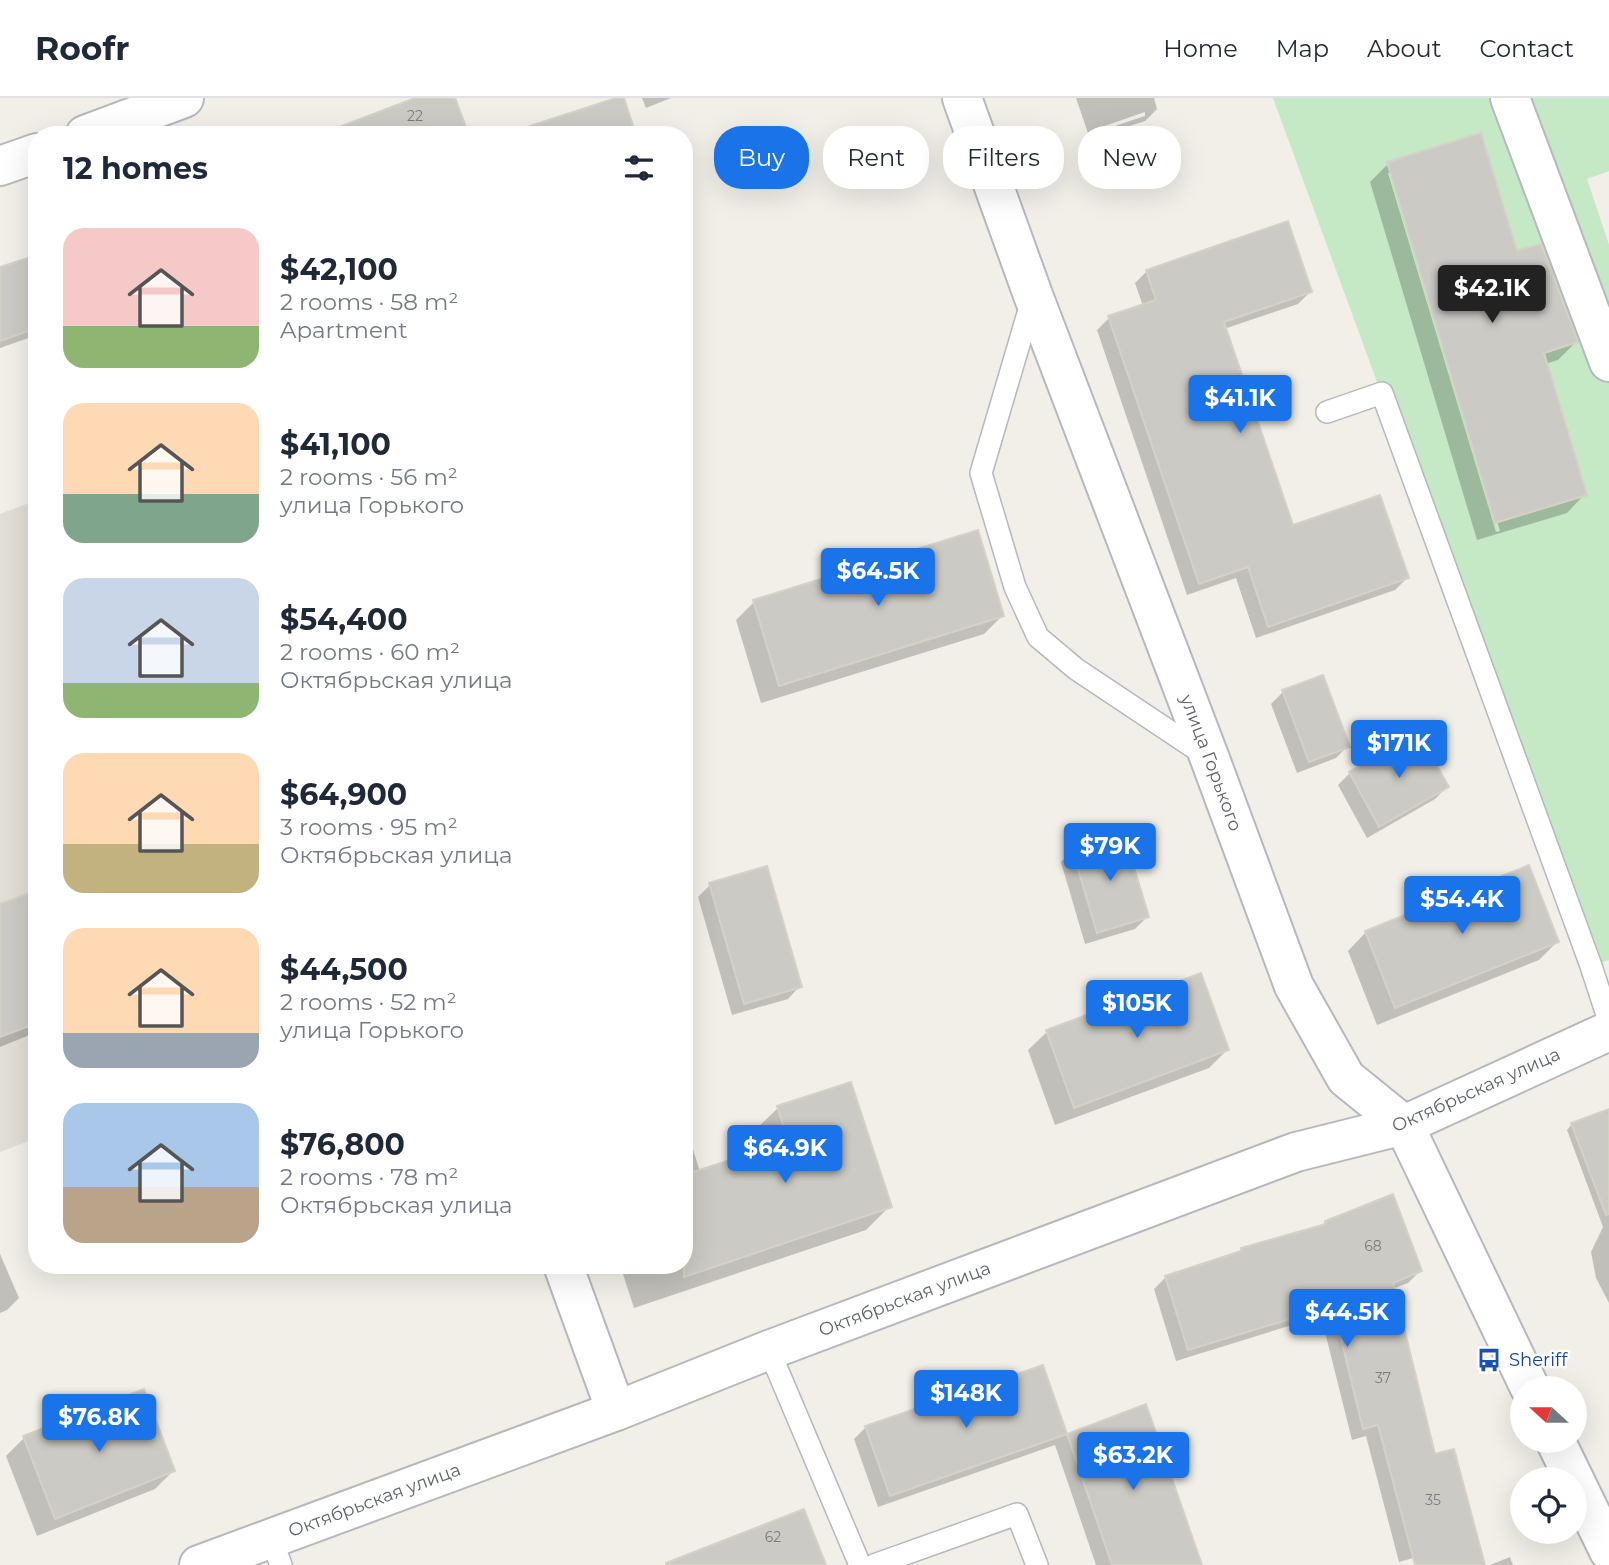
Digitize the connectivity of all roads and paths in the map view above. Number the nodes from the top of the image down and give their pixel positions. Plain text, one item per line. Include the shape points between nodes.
1 (184, 98) edge
2 (962, 98) edge
3 (1510, 98) edge
4 (140, 116) edge
5 (111, 126) edge
6 (28, 156) edge
7 (0, 166) edge
8 (1033, 295) junction
9 (1609, 362) edge
10 (1327, 412) dead end
11 (1210, 758) junction
12 (1609, 1021) edge
13 (1609, 1031) edge
14 (1404, 1125) junction
15 (566, 1274) edge
16 (769, 1350) junction
17 (1524, 1376) edge
18 (616, 1411) junction
19 (1587, 1506) edge
20 (1609, 1551) edge
21 (276, 1552) edge
22 (199, 1565) edge
23 (860, 1565) edge
24 (874, 1565) edge
25 (1037, 1565) edge

1 - 4 street
2 - 8 street, улица Горького
3 - 9 street
4 - 5 street
6 - 7 street
8 - 11 street, улица Горького
8 - 11 lane via 981,473 1015,587 1038,637 1076,669
10 - 12 lane via 1382,393
11 - 14 street, улица Горького via 1294,986 1346,1078
13 - 14 street, Октябрьская улица
14 - 16 street, Октябрьская улица via 1296,1152
14 - 17 street, улица Горького
15 - 18 street
16 - 18 street, Октябрьская улица
16 - 23 lane
18 - 21 street, Октябрьская улица
19 - 20 street
21 - 22 street, Октябрьская улица
24 - 25 lane via 1017,1514

